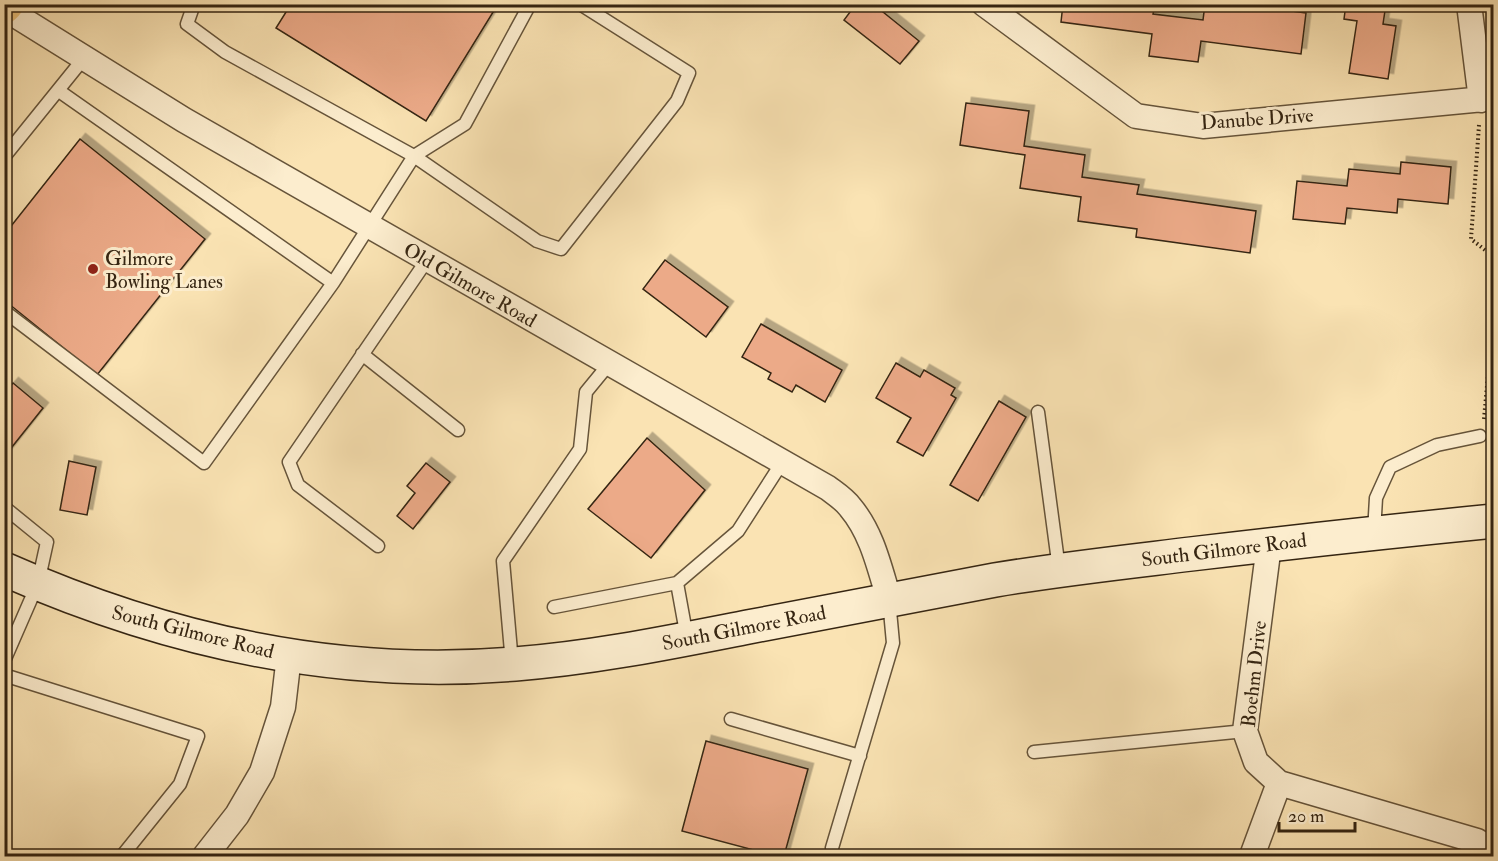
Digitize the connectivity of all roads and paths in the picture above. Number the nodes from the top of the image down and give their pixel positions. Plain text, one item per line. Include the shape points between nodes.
1 (195, 4) edge
2 (530, 4) edge
3 (580, 4) edge
4 (1469, 4) edge
5 (5, 7) edge
6 (994, 8) edge
7 (84, 58) junction
8 (59, 91) junction
9 (1487, 99) edge
10 (414, 156) junction
11 (4, 157) edge
12 (368, 226) junction
13 (1494, 258) edge
14 (427, 260) junction
15 (333, 283) junction
16 (1494, 309) edge
17 (4, 311) edge
18 (362, 354) junction
19 (609, 364) junction
20 (1038, 412) dead end
21 (458, 430) dead end
22 (1480, 436) joint
23 (783, 461) junction
24 (4, 507) edge
25 (1494, 521) edge
26 (1374, 533) junction
27 (1269, 545) junction
28 (378, 546) dead end
29 (4, 569) edge
30 (1059, 570) junction
31 (677, 583) junction
32 (38, 584) junction
33 (889, 599) junction
34 (554, 607) dead end
35 (687, 639) junction
36 (289, 656) junction
37 (4, 661) edge
38 (512, 664) junction
39 (4, 675) edge
40 (731, 719) dead end
41 (1245, 731) junction
42 (1034, 752) dead end
43 (860, 756) junction
44 (1279, 783) junction
45 (832, 848) dead end
46 (1494, 851) edge
47 (122, 856) edge
48 (205, 856) edge
49 (1252, 856) edge

1 - 10 lane via 187,24 225,52
2 - 10 lane via 465,124
3 - 10 lane via 689,73 677,101 561,249 537,241
4 - 9 street
5 - 7 street, Old Gilmore Road
6 - 9 street, Danube Drive via 1136,116 1203,126
7 - 8 lane
7 - 12 street, Old Gilmore Road
8 - 11 lane
8 - 15 lane
9 - 13 path via 1471,239
10 - 12 lane
12 - 14 street, Old Gilmore Road
12 - 15 lane
14 - 18 lane
14 - 19 street, Old Gilmore Road
15 - 17 lane via 204,463
16 - 22 path
18 - 21 lane
18 - 28 lane via 289,462 298,485
19 - 23 street, Old Gilmore Road
19 - 38 lane via 586,392 580,449 503,561
20 - 30 lane
22 - 26 lane via 1437,445 1389,467 1376,498
23 - 31 lane via 738,531
23 - 33 street, Old Gilmore Road via 849,505 873,546
24 - 32 lane via 47,542
25 - 26 main road, South Gilmore Road
26 - 27 main road, South Gilmore Road
27 - 30 main road, South Gilmore Road
27 - 41 street, Boehm Drive
29 - 32 main road, South Gilmore Road
30 - 33 main road, South Gilmore Road
31 - 34 lane
31 - 35 lane
32 - 36 main road, South Gilmore Road via 155,626
32 - 37 lane
33 - 35 main road, South Gilmore Road
33 - 43 lane via 893,643
35 - 38 main road, South Gilmore Road
36 - 38 main road, South Gilmore Road via 394,666
36 - 48 street via 283,707 262,772 237,815
39 - 47 lane via 198,736 180,784
40 - 43 lane
41 - 42 lane
41 - 44 street, Boehm Drive via 1256,762
43 - 45 lane
44 - 46 street, Boehm Drive via 1477,841
44 - 49 street

